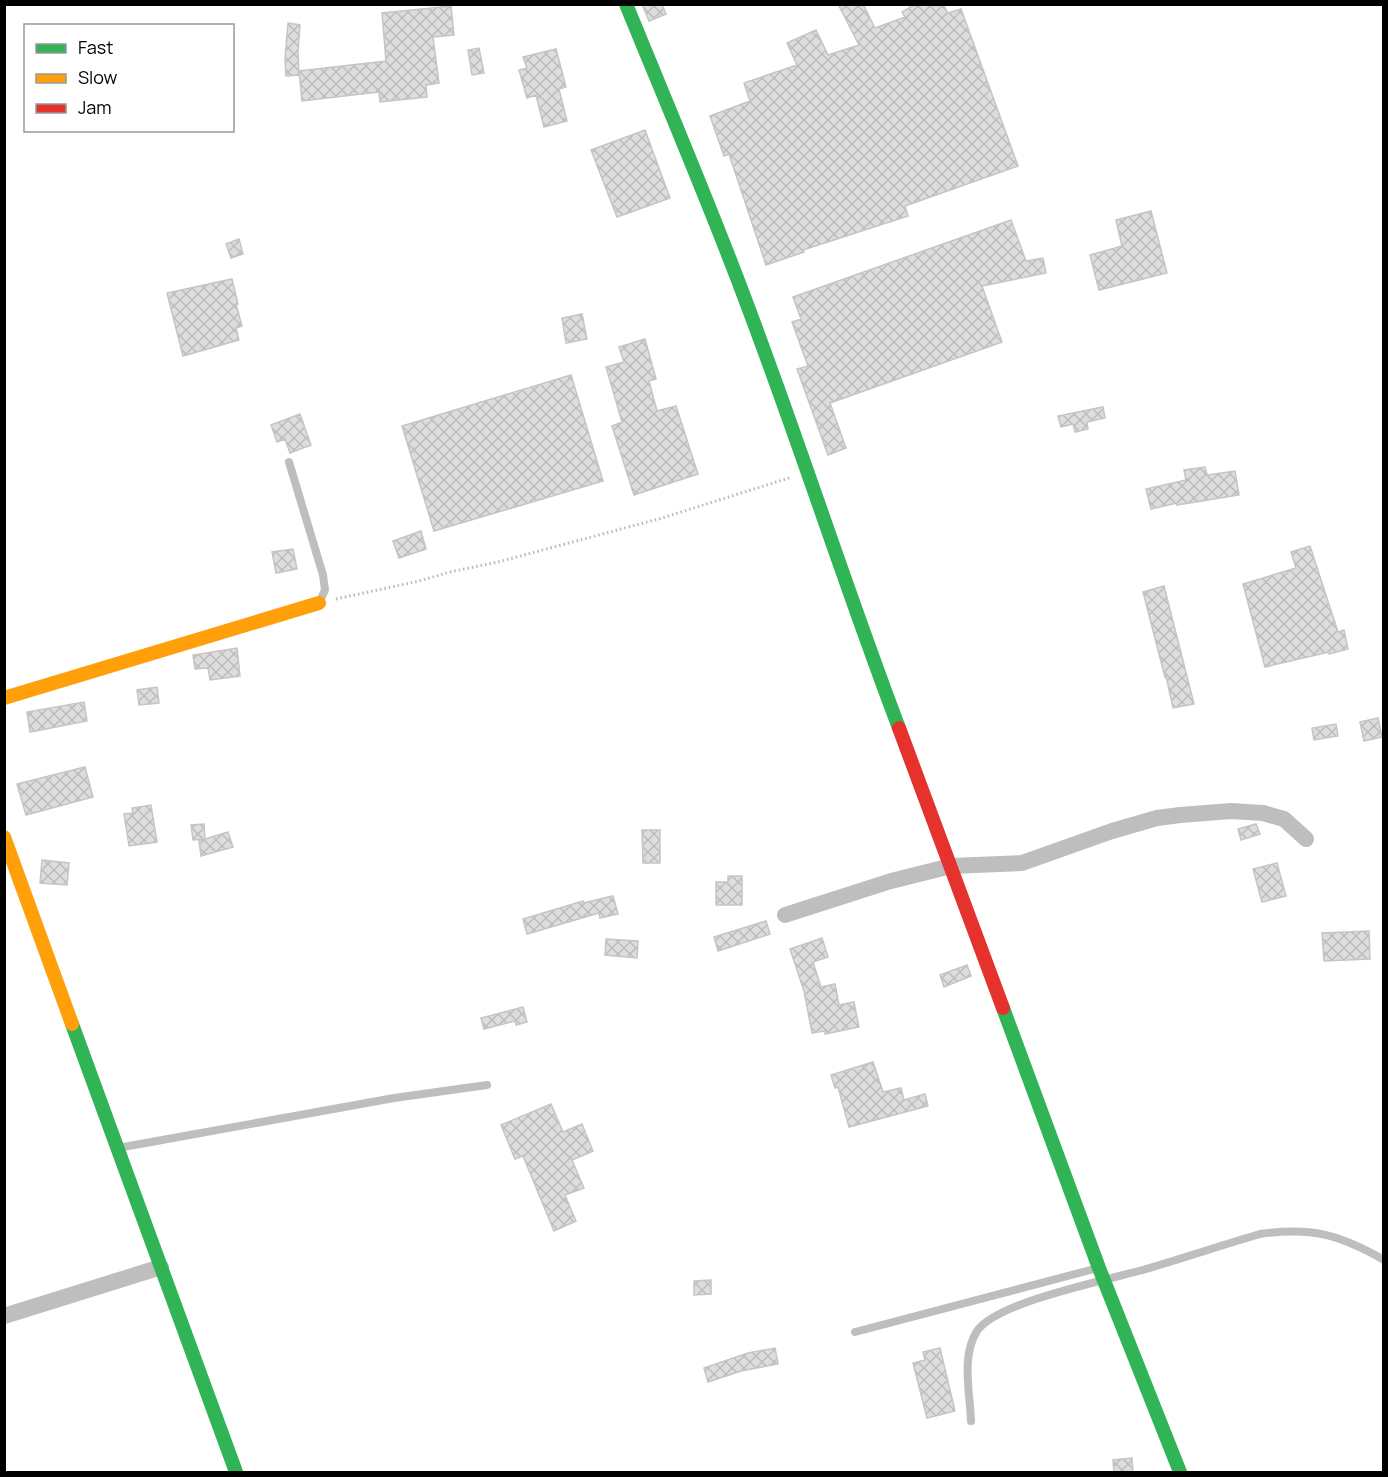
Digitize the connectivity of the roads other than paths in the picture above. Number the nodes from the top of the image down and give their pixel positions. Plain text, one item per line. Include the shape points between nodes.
1 (626, 4) edge
2 (289, 462) dead end
3 (319, 603) joint
4 (4, 698) edge
5 (4, 837) edge
6 (1306, 839) dead end
7 (951, 866) junction
8 (785, 915) dead end
9 (487, 1085) dead end
10 (118, 1148) junction
11 (1383, 1260) edge
12 (161, 1267) junction
13 (1101, 1273) junction
14 (4, 1316) edge
15 (855, 1332) dead end
16 (971, 1421) dead end
17 (236, 1473) edge
18 (1180, 1473) edge

1 - 7 street via 745,298 858,621
2 - 3 lane via 323,576 325,590
3 - 4 street
5 - 10 street
6 - 7 street via 1291,824 1275,816 1249,811 1209,811 1157,818 1022,863
7 - 8 street
7 - 13 street
9 - 10 lane
10 - 12 street
11 - 13 lane via 1329,1234 1290,1230 1260,1234 1145,1269
12 - 14 street
12 - 17 street
13 - 15 lane
13 - 16 lane via 1000,1312 982,1325 969,1352
13 - 18 street

